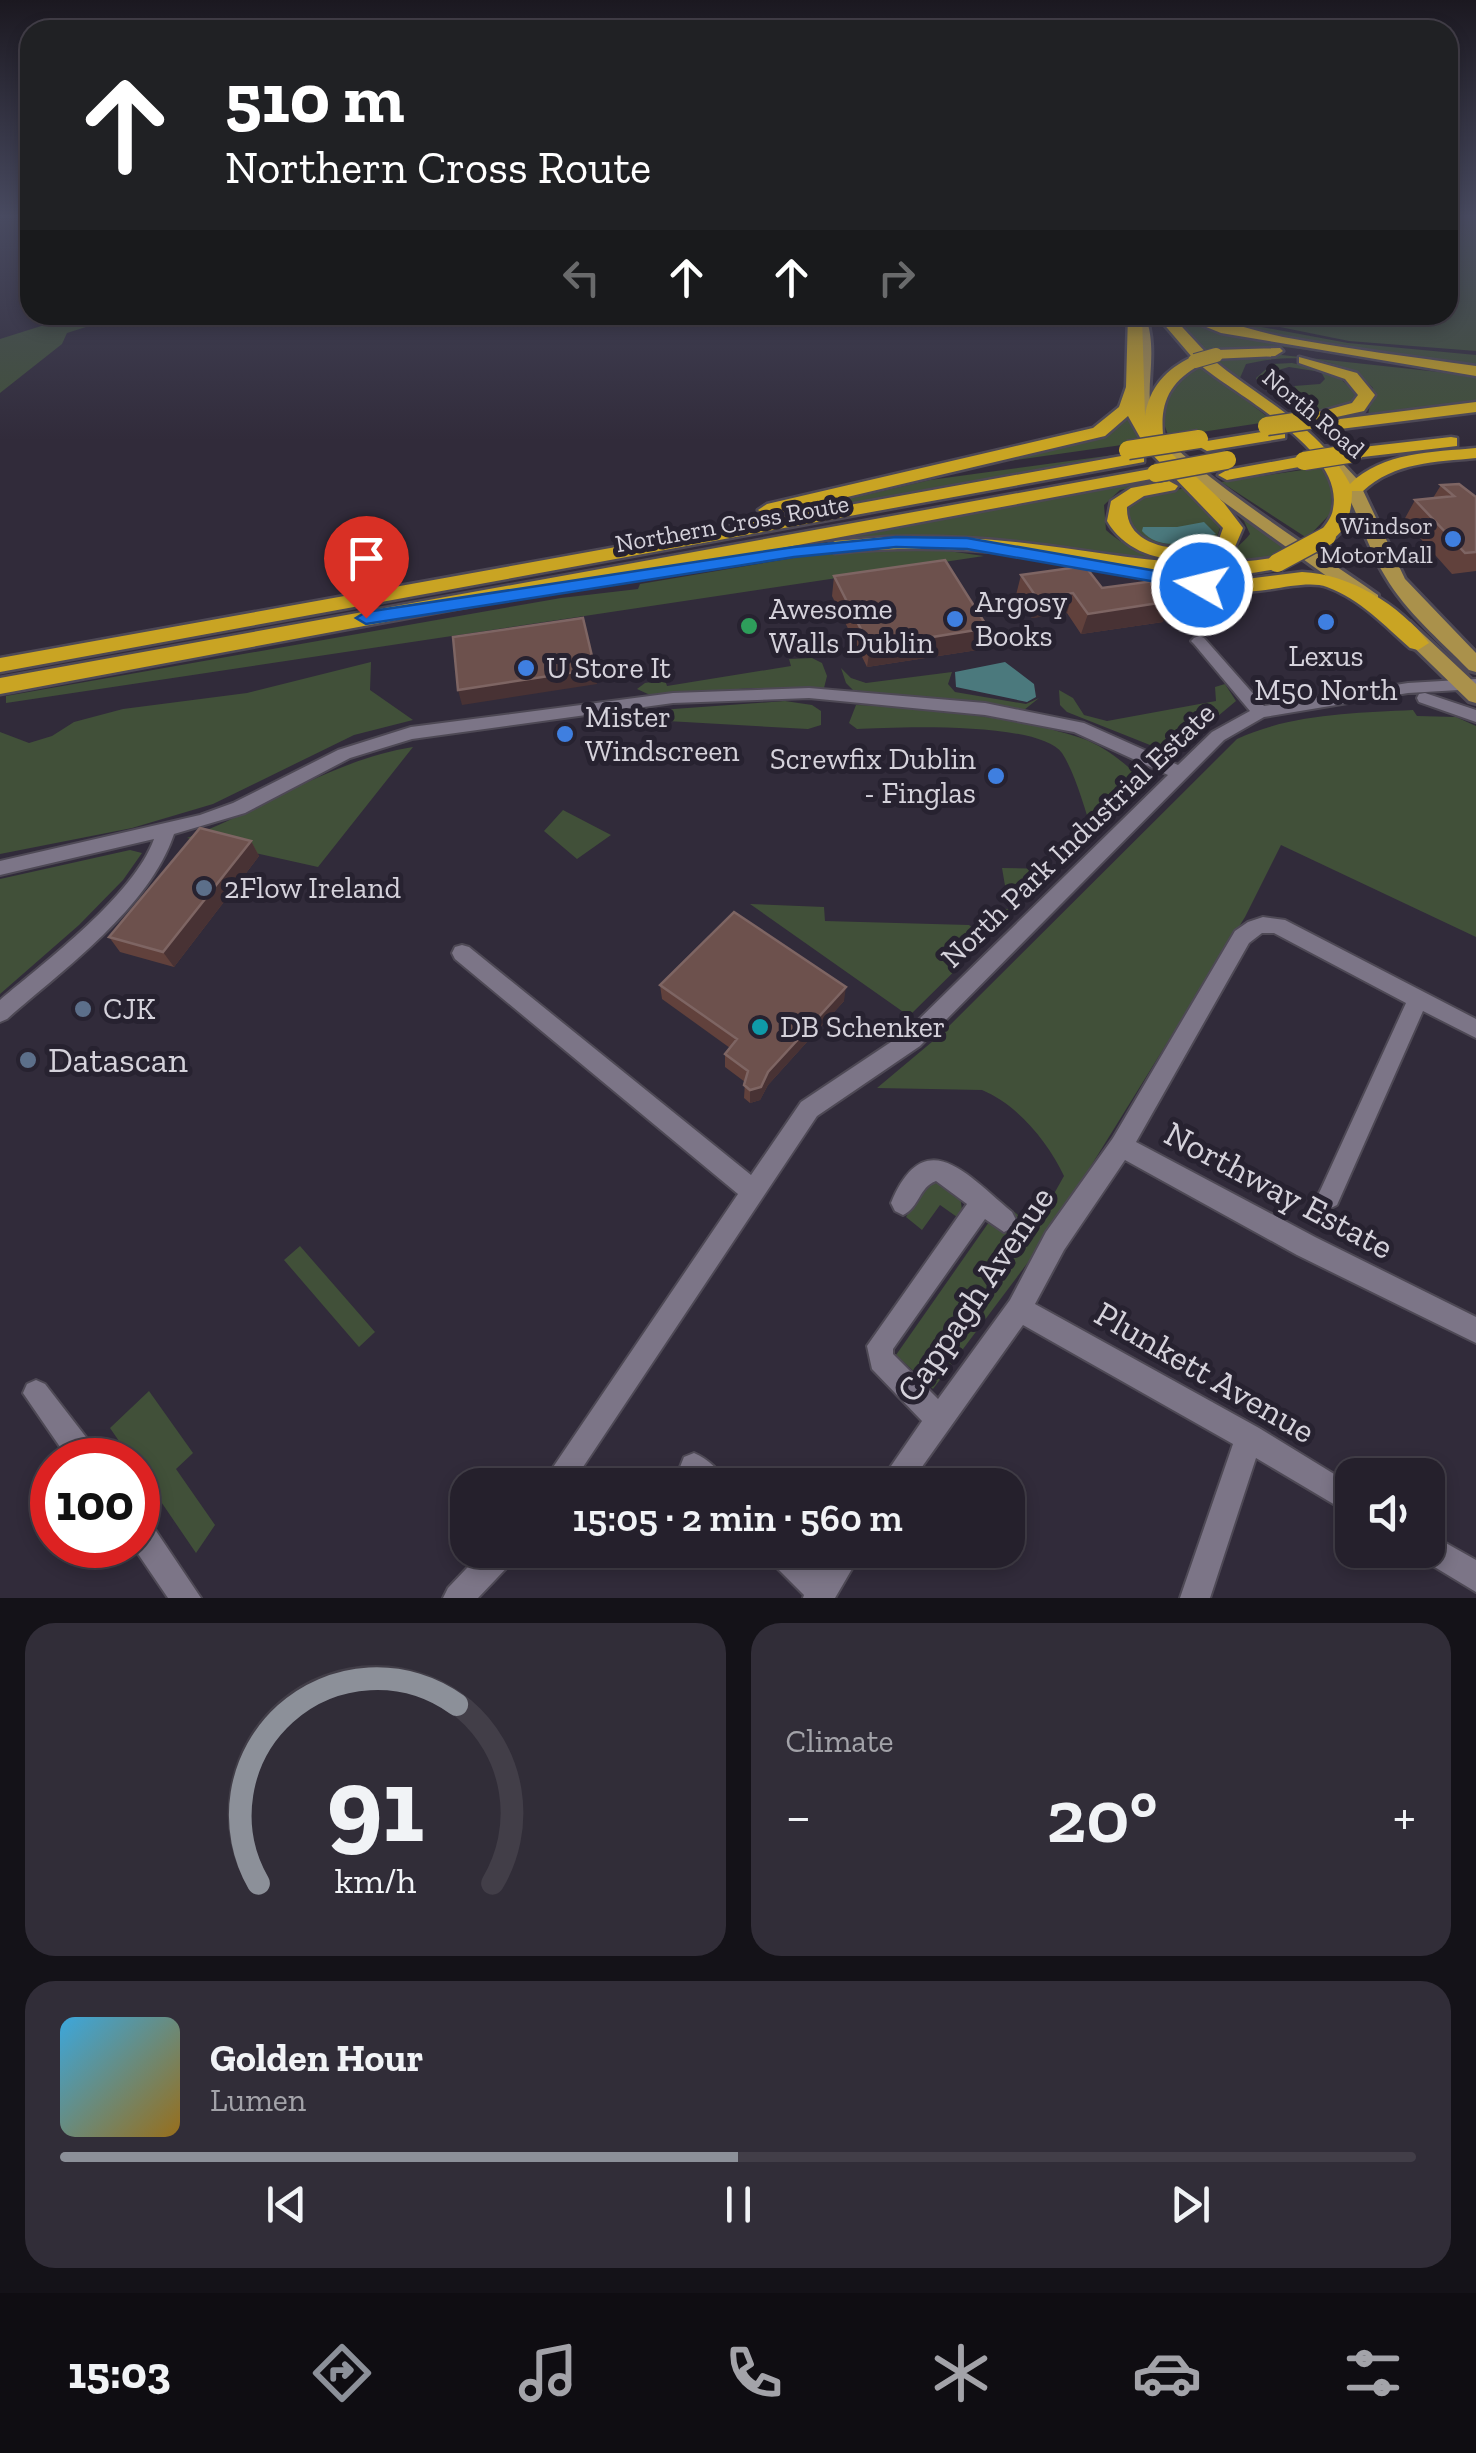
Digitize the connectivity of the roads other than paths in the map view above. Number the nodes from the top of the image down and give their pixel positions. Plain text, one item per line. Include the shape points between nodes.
1 (1137, 325) edge
2 (1142, 325) edge
3 (1172, 325) edge
4 (1210, 325) edge
5 (1476, 373) edge
6 (1136, 378) junction
7 (1476, 407) edge
8 (1320, 422) junction
9 (1476, 422) edge
10 (1274, 424) junction
11 (1152, 437) junction
12 (1476, 441) edge
13 (1349, 447) junction
14 (1307, 453) junction
15 (1476, 453) edge
16 (1133, 454) junction
17 (1162, 479) junction
18 (872, 487) junction
19 (1357, 487) junction
20 (967, 544) junction
21 (484, 576) junction
22 (440, 605) junction
23 (1199, 641) dead end
24 (1424, 648) junction
25 (1476, 662) edge
26 (0, 665) edge
27 (0, 686) edge
28 (1408, 688) junction
29 (1472, 689) edge
30 (1425, 698) junction
31 (1311, 706) junction
32 (1260, 712) junction
33 (1476, 716) edge
34 (1179, 774) junction
35 (166, 832) junction
36 (0, 868) edge
37 (462, 954) dead end
38 (1418, 999) junction
39 (0, 1013) edge
40 (1476, 1029) edge
41 (1121, 1146) junction
42 (754, 1192) junction
43 (1330, 1197) dead end
44 (982, 1202) junction
45 (903, 1203) dead end
46 (1004, 1220) dead end
47 (1019, 1309) junction
48 (1476, 1330) edge
49 (36, 1393) dead end
50 (938, 1418) junction
51 (70, 1438) edge
52 (1249, 1438) junction
53 (566, 1468) edge
54 (904, 1468) edge
55 (1335, 1491) edge
56 (1445, 1558) edge
57 (160, 1561) edge
58 (487, 1568) edge
59 (795, 1568) edge
60 (838, 1568) edge
61 (1476, 1577) edge
62 (820, 1595) edge
63 (186, 1598) edge
64 (458, 1598) edge
65 (1195, 1598) edge

1 - 6 highway
2 - 11 main road via 1148,366 1142,407
3 - 10 highway, North Road
4 - 5 highway
5 - 11 highway, bridge via 1282,351 1216,355 1178,369 1159,390
6 - 11 highway via 1138,421
6 - 18 highway via 1128,410 1099,432
7 - 8 highway, Northern Cross Route
8 - 10 highway, Northern Cross Route
8 - 10 highway via 1358,407 1365,389 1328,365 1284,359 1248,373 1250,388
9 - 13 highway
10 - 14 highway, North Road
10 - 16 highway, Northern Cross Route
11 - 17 highway via 1228,518 1232,538 1219,551 1166,554 1134,540 1117,523 1115,513 1126,497
11 - 24 main road via 1397,619
12 - 13 highway
13 - 14 highway, bridge
14 - 17 highway
14 - 19 main road, North Road via 1337,462
14 - 20 highway, bridge via 1341,491 1338,521 1326,536 1278,562 1188,571
15 - 19 highway via 1392,468
16 - 18 highway
16 - 21 highway, Northern Cross Route
17 - 22 highway, Northern Cross Route
18 - 21 highway
19 - 25 main road, North Road via 1396,580
20 - 22 highway via 846,546
20 - 24 highway via 1202,585 1320,579 1352,592
21 - 26 highway
22 - 27 highway, Northern Cross Route
23 - 32 street
24 - 28 street via 1434,676
24 - 29 main road
28 - 29 street, North Park Industrial Estate
28 - 31 street, North Park Industrial Estate
29 - 30 street, North Park Industrial Estate
30 - 31 street, North Park Industrial Estate via 1342,710
30 - 33 street, North Park Industrial Estate
31 - 32 street, North Park Industrial Estate
32 - 34 street, North Park Industrial Estate via 1218,736
34 - 35 street via 1062,723 985,709 836,694 659,699 410,733 344,754 239,808
34 - 42 street, North Park Industrial Estate via 906,1043 809,1109
35 - 36 street
35 - 39 street via 159,854 109,914
37 - 42 street
38 - 40 street, Northway Estate
38 - 41 street, Northway Estate via 1278,926 1259,924 1242,937
38 - 43 street, Northway Estate
41 - 47 street, Cappagh Avenue
41 - 48 street, Northway Estate
42 - 53 street, North Park Industrial Estate
44 - 45 street via 933,1169
44 - 46 street
44 - 50 street via 880,1346 882,1360
47 - 50 street, Cappagh Avenue
47 - 52 street, Plunkett Avenue
49 - 51 street
50 - 54 street, Cappagh Avenue
52 - 55 street, Plunkett Avenue
52 - 65 street
56 - 61 street
57 - 63 street
58 - 64 street
59 - 62 street
60 - 62 street

